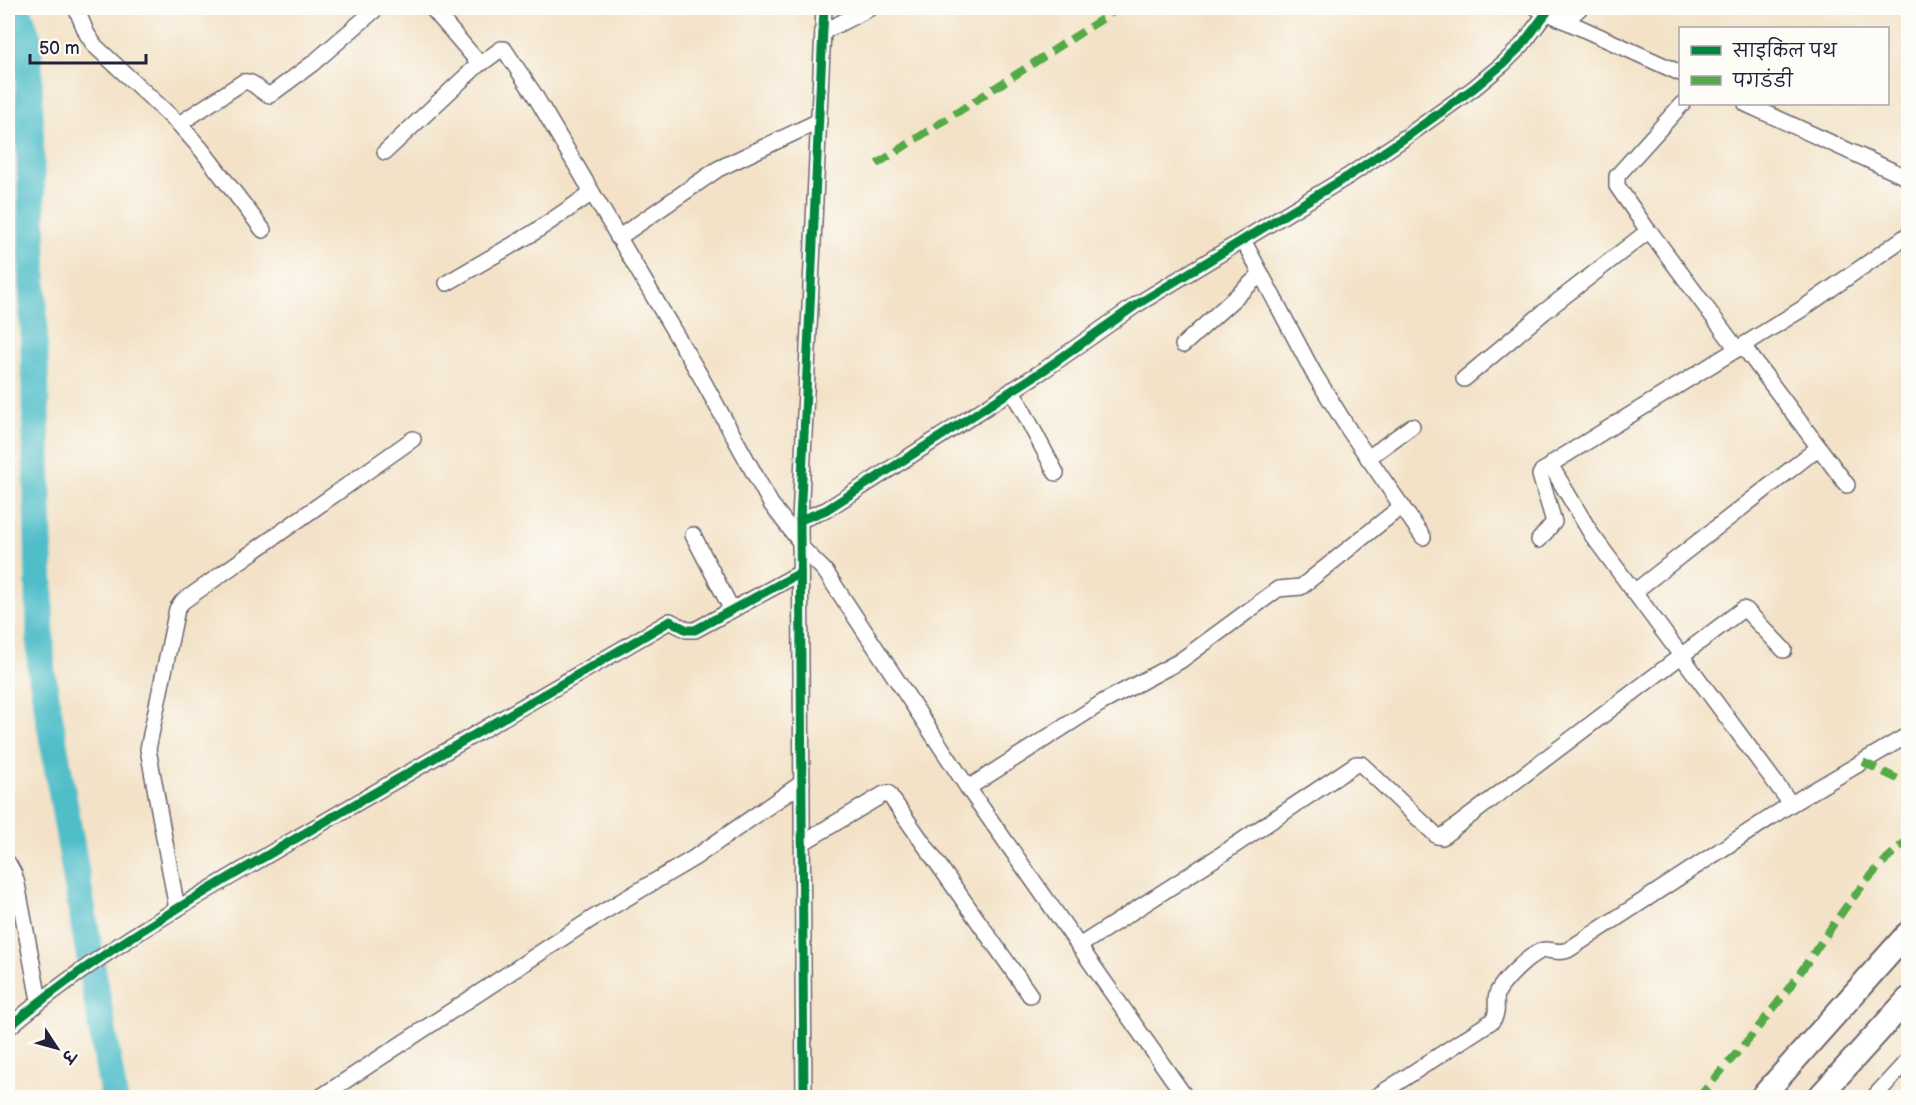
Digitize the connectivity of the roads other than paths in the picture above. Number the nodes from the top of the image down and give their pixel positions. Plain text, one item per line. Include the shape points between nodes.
1 (76, 8) edge
2 (377, 8) edge
3 (432, 8) edge
4 (824, 8) edge
5 (870, 8) edge
6 (1580, 8) edge
7 (1542, 10) edge
8 (1565, 21) junction
9 (823, 32) junction
10 (480, 63) junction
11 (1679, 73) edge
12 (1681, 105) edge
13 (1748, 105) edge
14 (819, 121) junction
15 (178, 123) junction
16 (385, 152) dead end
17 (1908, 178) edge
18 (592, 193) junction
19 (263, 230) dead end
20 (1649, 232) junction
21 (1908, 235) edge
22 (618, 238) junction
23 (1243, 240) junction
24 (1261, 274) junction
25 (447, 283) dead end
26 (1183, 345) dead end
27 (1740, 347) junction
28 (1464, 379) dead end
29 (1012, 390) junction
30 (1412, 426) dead end
31 (413, 439) dead end
32 (1818, 448) junction
33 (1368, 458) junction
34 (1551, 466) junction
35 (1056, 473) dead end
36 (1847, 485) dead end
37 (1402, 506) junction
38 (800, 520) junction
39 (693, 535) dead end
40 (1423, 537) dead end
41 (1539, 540) dead end
42 (800, 544) junction
43 (800, 573) junction
44 (1634, 592) junction
45 (732, 610) junction
46 (1784, 650) dead end
47 (1681, 656) junction
48 (1908, 735) edge
49 (802, 783) junction
50 (968, 788) junction
51 (1791, 804) junction
52 (802, 843) junction
53 (8, 863) edge
54 (177, 909) junction
55 (1908, 933) edge
56 (1079, 946) junction
57 (1030, 995) dead end
58 (45, 997) junction
59 (1908, 999) edge
60 (8, 1028) edge
61 (1908, 1060) edge
62 (319, 1098) edge
63 (804, 1098) edge
64 (1186, 1098) edge
65 (1374, 1098) edge
66 (1761, 1098) edge
67 (1818, 1098) edge
68 (1872, 1098) edge

1 - 15 street via 95,46
2 - 15 street via 270,95 253,83 243,82
3 - 10 street
4 - 9 street
5 - 9 street
6 - 8 street
7 - 8 street
7 - 23 street via 1522,45 1474,88 1350,175
8 - 11 street
9 - 14 street
10 - 16 street
10 - 18 street via 504,49
12 - 20 street via 1617,176 1617,186
13 - 17 street
14 - 22 street via 718,169
14 - 38 street
15 - 19 street
18 - 22 street
18 - 25 street
20 - 27 street
20 - 28 street
21 - 27 street
22 - 42 street via 771,504
23 - 24 street
23 - 29 street via 1136,305
24 - 26 street
24 - 33 street via 1313,372
27 - 32 street
27 - 34 street
29 - 35 street
29 - 38 street via 826,510
30 - 33 street
31 - 54 street via 177,609 148,749
32 - 36 street
32 - 44 street
33 - 37 street
34 - 41 street via 1540,475 1554,522
34 - 44 street via 1592,536
37 - 40 street
37 - 50 street via 1301,587 1278,589 1180,661 1102,702
38 - 42 street
39 - 45 street
42 - 43 street
42 - 50 street via 825,571
43 - 45 street
43 - 49 street
44 - 47 street
45 - 54 street via 695,630 669,621
46 - 47 street via 1743,609
47 - 51 street
47 - 56 street via 1445,836 1437,836 1361,764 1356,765
48 - 51 street
49 - 52 street
49 - 62 street via 694,858 593,918
50 - 56 street
51 - 65 street via 1568,950 1535,954 1501,987 1496,998 1498,1011 1492,1021
52 - 57 street via 888,793
52 - 63 street
53 - 58 street via 17,884
54 - 58 street
55 - 66 highway
56 - 64 street
58 - 60 street
59 - 67 highway
61 - 68 street

